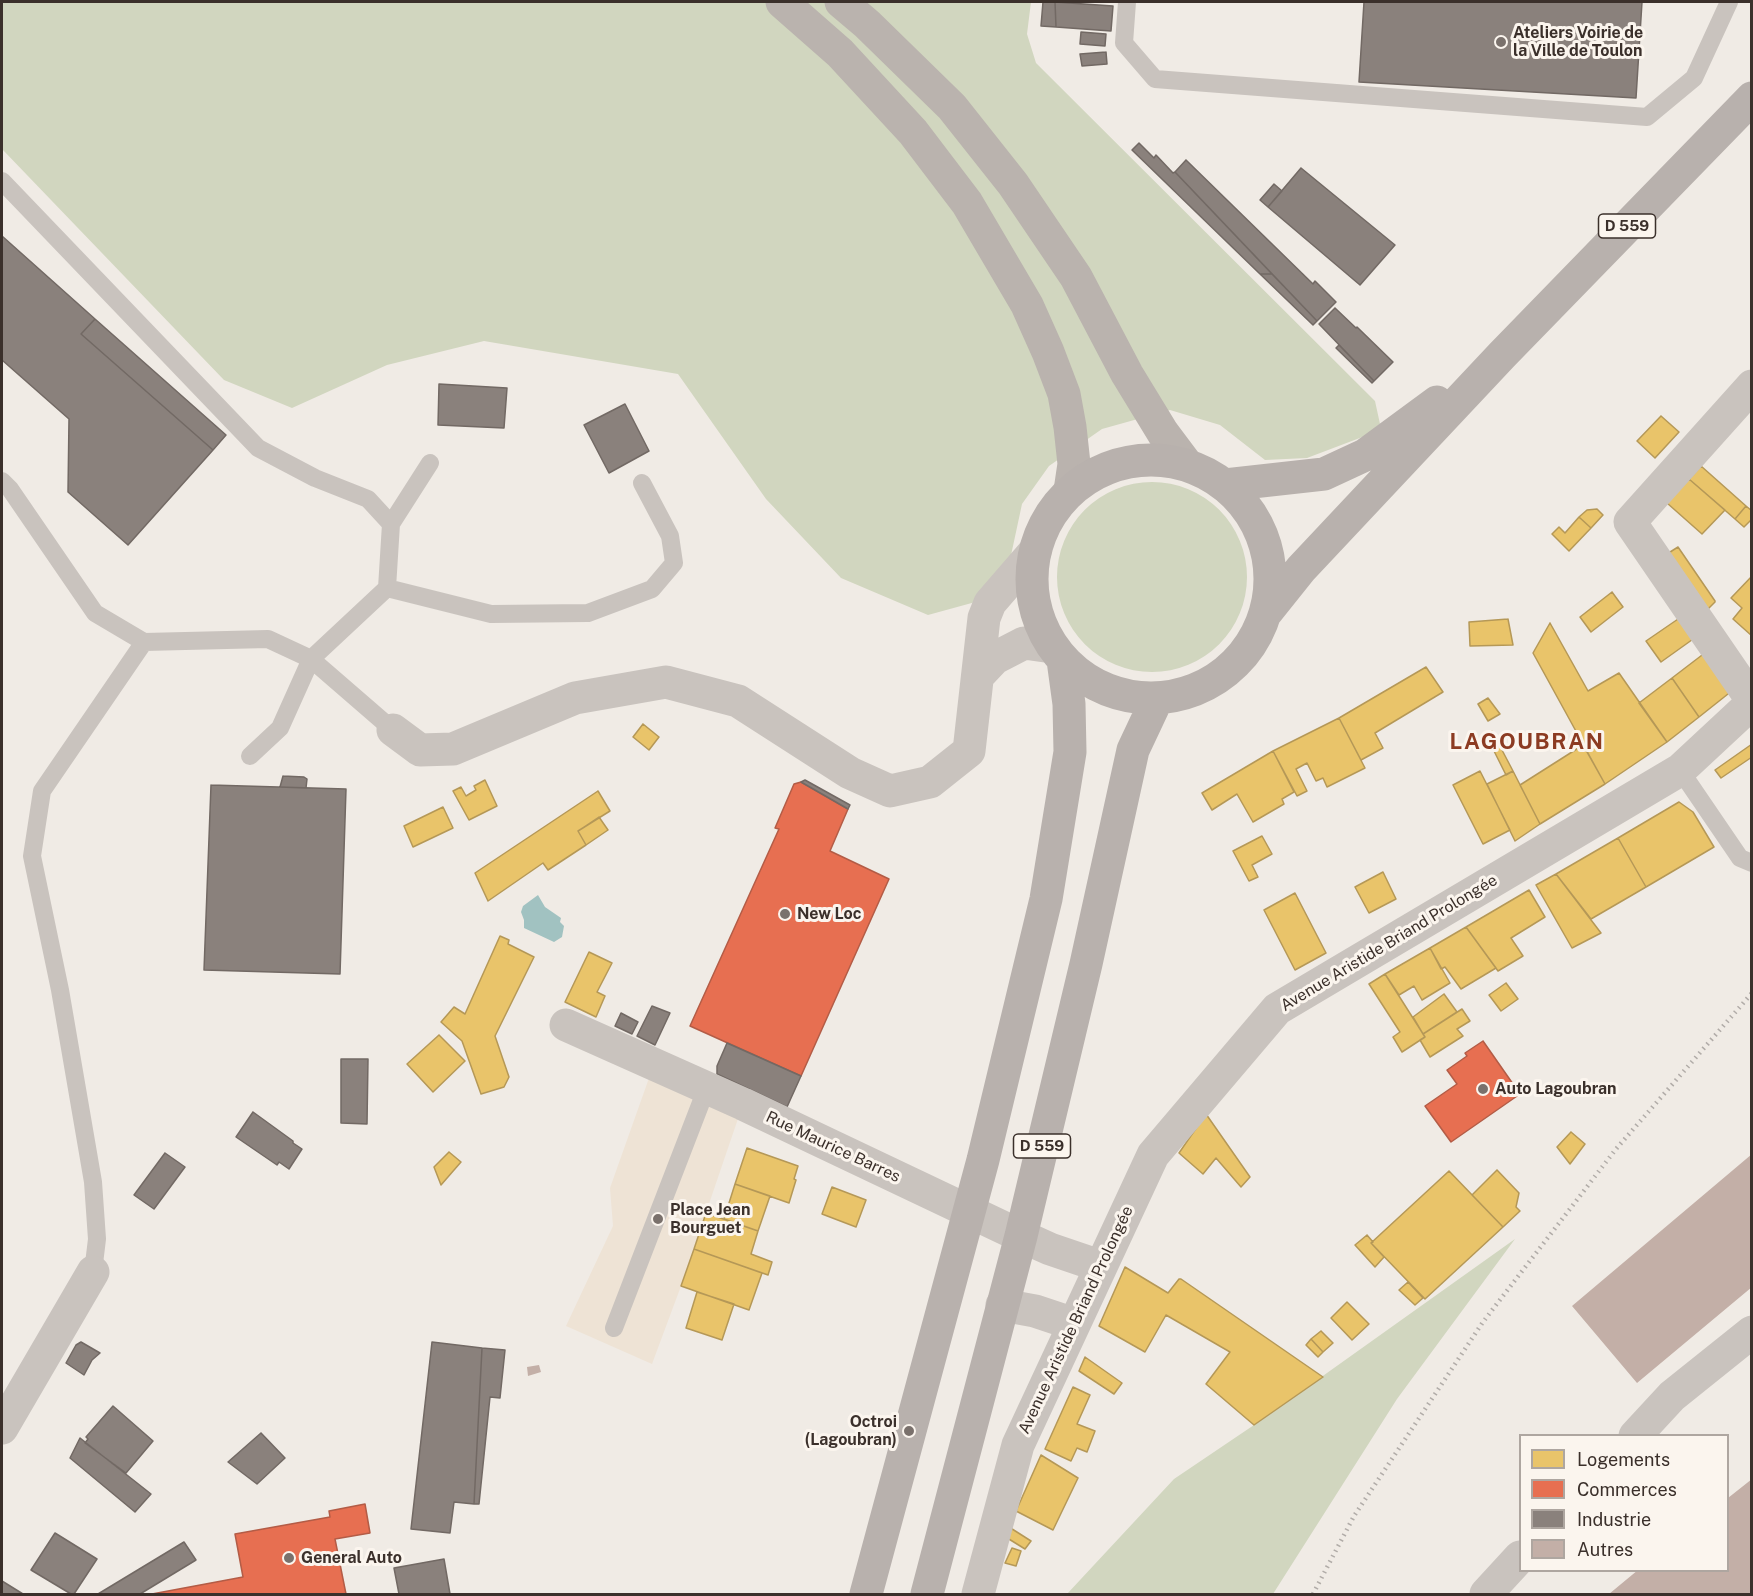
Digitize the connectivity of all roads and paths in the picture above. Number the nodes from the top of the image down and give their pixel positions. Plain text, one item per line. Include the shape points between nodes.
1 (782, 2) edge
2 (841, 2) edge
3 (1127, 2) edge
4 (1729, 2) edge
5 (1752, 98) edge
6 (2, 181) edge
7 (1502, 355) junction
8 (1752, 386) edge
9 (430, 463) dead end
10 (1187, 465) junction
11 (2, 481) edge
12 (642, 483) dead end
13 (1225, 485) junction
14 (1070, 491) junction
15 (391, 524) junction
16 (1035, 550) junction
17 (387, 588) junction
18 (1265, 614) junction
19 (144, 642) junction
20 (1058, 653) junction
21 (311, 659) junction
22 (978, 676) junction
23 (1157, 699) junction
24 (1752, 701) edge
25 (393, 730) joint
26 (250, 756) dead end
27 (1680, 770) junction
28 (1752, 863) edge
29 (566, 1025) dead end
30 (707, 1088) junction
31 (969, 1211) junction
32 (1021, 1236) junction
33 (1100, 1266) junction
34 (93, 1272) joint
35 (1002, 1305) junction
36 (1074, 1323) junction
37 (614, 1328) dead end
38 (1752, 1332) edge
39 (2, 1428) edge
40 (1637, 1434) edge
41 (1519, 1559) edge
42 (866, 1594) edge
43 (927, 1594) edge
44 (978, 1594) edge
45 (1486, 1594) edge

1 - 14 main road via 840,53 913,132 967,203 1027,305 1064,394 1074,464
2 - 10 main road via 952,107 1013,184 1076,277 1127,374
3 - 4 lane via 1124,43 1155,79 1647,117 1694,78
5 - 7 main road, D 559
6 - 15 lane via 258,448 315,478 368,499
7 - 13 main road, D 559 via 1365,455 1324,474
7 - 18 main road, D 559 via 1301,569
8 - 24 street via 1630,522
9 - 15 lane
10 - 13 main road
10 - 14 main road via 1156,460 1125,462 1095,473
11 - 19 lane via 95,613
12 - 17 lane via 670,536 674,563 652,589 588,613 491,614
13 - 18 main road via 1245,505 1260,530 1269,557
14 - 16 main road via 1048,519
15 - 17 lane
16 - 20 main road via 1033,601 1041,625
16 - 22 street via 990,603 984,618
17 - 21 lane
18 - 23 main road via 1250,646 1225,673 1193,691
19 - 21 lane via 268,639
19 - 34 lane via 42,791 32,856 93,1182 97,1239
20 - 22 street via 1024,644 995,658
20 - 23 main road via 1090,682 1122,695
20 - 31 main road, D 559 via 1069,704 1070,752 1048,888
21 - 25 lane
21 - 26 lane via 280,728
22 - 25 street via 969,751 930,782 890,791 850,772 738,701 666,682 575,698 453,749 420,750
23 - 32 main road, D 559 via 1133,750
24 - 27 street, Avenue Aristide Briand Prolongée
27 - 28 lane via 1740,858
27 - 33 street, Avenue Aristide Briand Prolongée via 1277,1009 1153,1155
29 - 30 street, Rue Maurice Barres
30 - 31 street, Rue Maurice Barres
30 - 37 lane
31 - 32 street, Rue Maurice Barres
31 - 42 main road, D 559
32 - 33 street, Rue Maurice Barres
32 - 35 main road, D 559
33 - 36 street, Avenue Aristide Briand Prolongée
34 - 39 street
35 - 36 street
35 - 43 main road, D 559
36 - 44 street, Avenue Aristide Briand Prolongée via 1018,1445
38 - 40 street via 1672,1396
41 - 45 street

